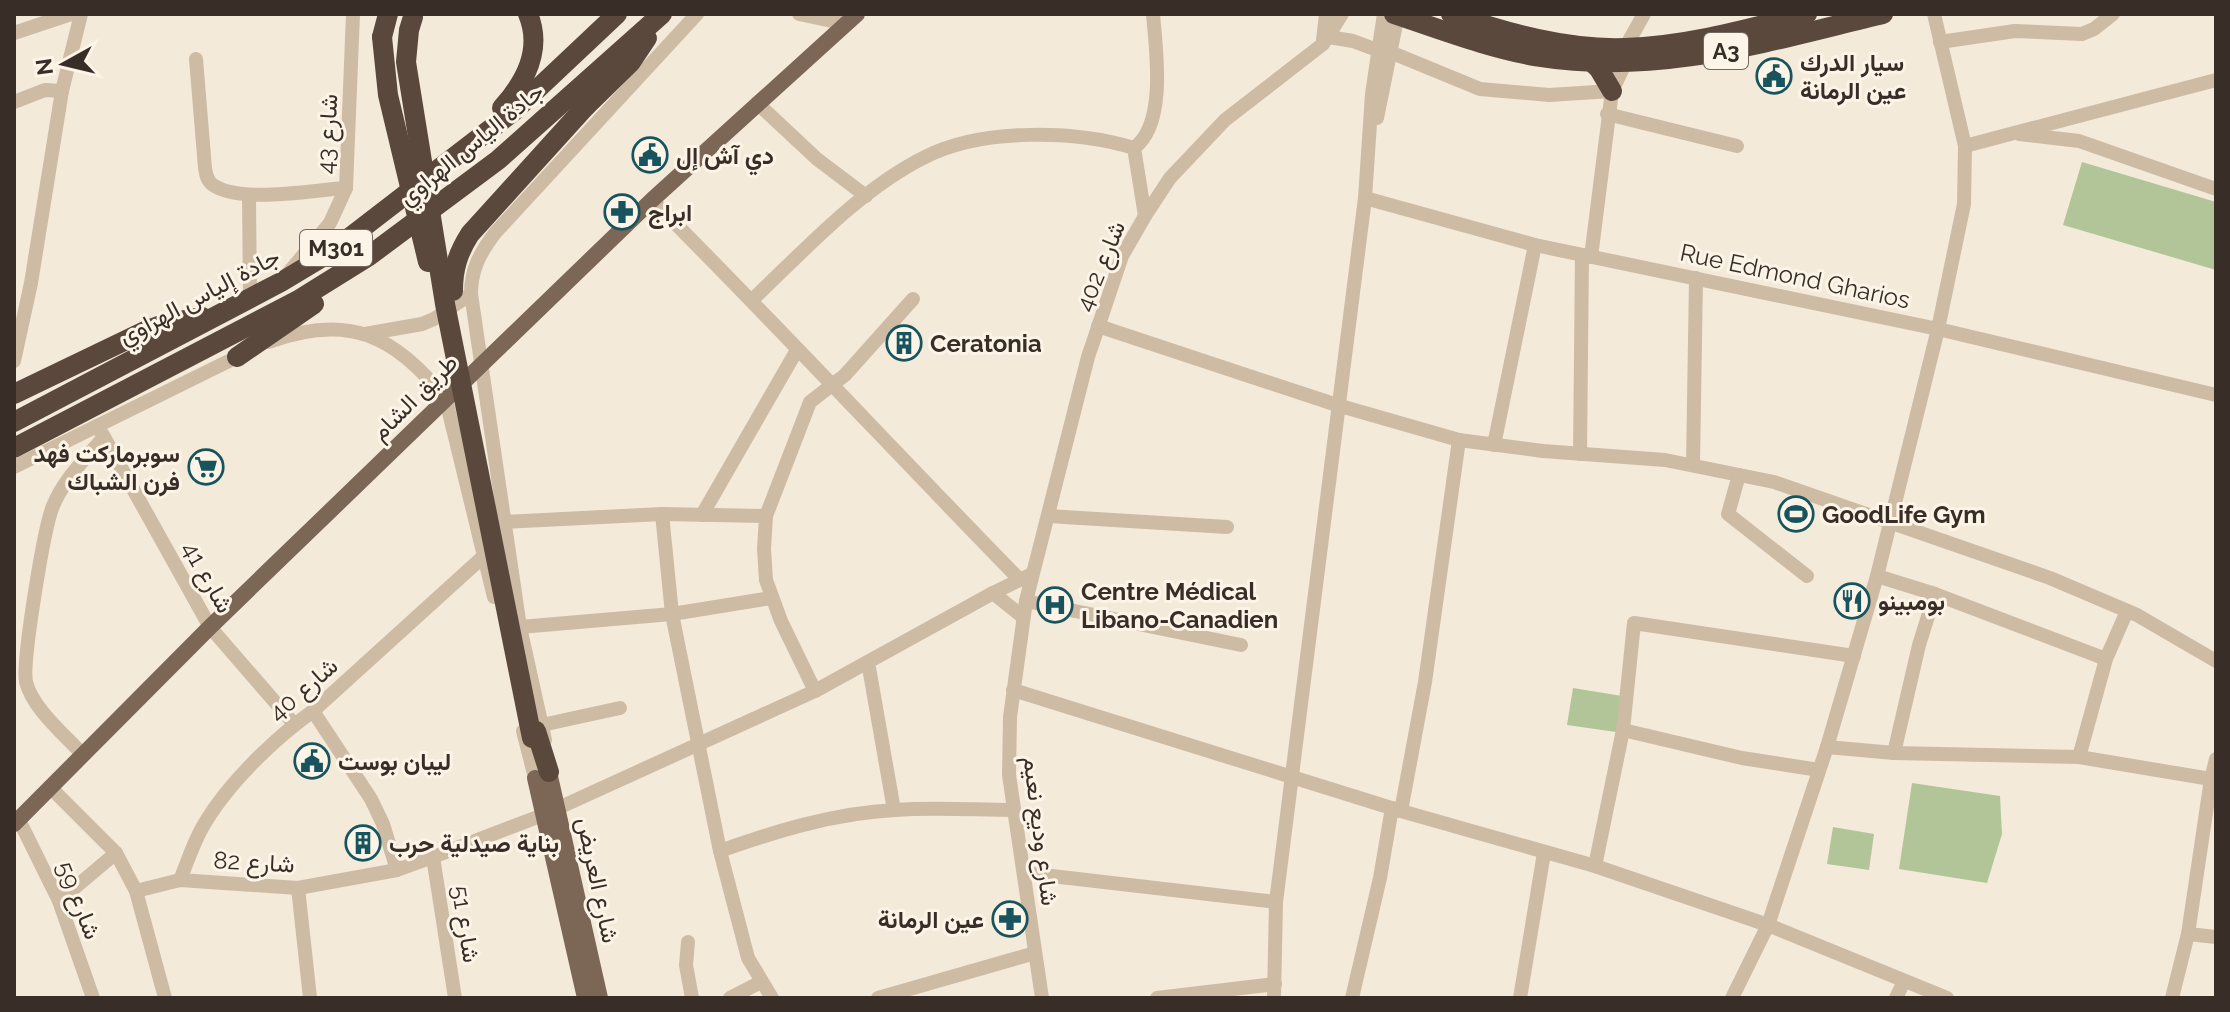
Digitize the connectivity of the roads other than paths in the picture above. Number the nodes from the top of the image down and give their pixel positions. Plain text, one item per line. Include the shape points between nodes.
1 (71, 14) edge
2 (81, 14) edge
3 (353, 14) edge
4 (388, 14) edge
5 (414, 14) edge
6 (528, 14) edge
7 (617, 14) edge
8 (697, 14) edge
9 (799, 14) edge
10 (1153, 14) edge
11 (1326, 14) edge
12 (1342, 14) edge
13 (1393, 14) edge
14 (1451, 14) edge
15 (1644, 14) edge
16 (1807, 14) edge
17 (1883, 14) edge
18 (1934, 14) edge
19 (2113, 14) edge
20 (657, 19) edge
21 (852, 19) edge
22 (14, 33) edge
23 (1326, 40) junction
24 (1940, 42) junction
25 (1384, 51) junction
26 (1625, 56) junction
27 (196, 59) dead end
28 (1592, 62) junction
29 (2216, 80) edge
30 (62, 91) junction
31 (1612, 91) junction
32 (14, 102) edge
33 (757, 103) junction
34 (1607, 114) junction
35 (2074, 116) junction
36 (2011, 134) junction
37 (2079, 141) junction
38 (1737, 146) dead end
39 (1965, 146) junction
40 (1134, 148) junction
41 (438, 171) junction
42 (346, 188) junction
43 (2216, 189) edge
44 (249, 196) junction
45 (866, 196) junction
46 (1365, 198) junction
47 (652, 200) junction
48 (1145, 216) junction
49 (394, 238) junction
50 (1535, 245) junction
51 (1586, 256) junction
52 (1696, 278) junction
53 (281, 282) junction
54 (471, 294) junction
55 (250, 299) junction
56 (300, 299) joint
57 (913, 299) dead end
58 (752, 300) junction
59 (221, 314) junction
60 (1098, 326) junction
61 (1938, 329) junction
62 (365, 334) junction
63 (452, 338) junction
64 (17, 341) edge
65 (797, 350) junction
66 (237, 357) junction
67 (14, 361) edge
68 (482, 364) junction
69 (832, 387) junction
70 (14, 394) edge
71 (2216, 395) edge
72 (446, 400) junction
73 (1337, 405) junction
74 (14, 422) edge
75 (100, 432) junction
76 (1459, 440) junction
77 (1494, 445) junction
78 (14, 448) edge
79 (1580, 454) junction
80 (1693, 465) junction
81 (14, 467) edge
82 (1739, 475) junction
83 (662, 514) junction
84 (702, 515) junction
85 (766, 516) junction
86 (1048, 516) junction
87 (503, 522) junction
88 (1890, 523) junction
89 (1227, 527) dead end
90 (485, 555) junction
91 (1807, 576) dead end
92 (1877, 576) junction
93 (1026, 577) junction
94 (993, 593) junction
95 (1935, 594) junction
96 (771, 598) junction
97 (1026, 601) junction
98 (2127, 611) junction
99 (672, 614) junction
100 (1023, 617) junction
101 (210, 627) junction
102 (520, 627) junction
103 (1241, 645) dead end
104 (1854, 656) junction
105 (2106, 659) junction
106 (2216, 661) edge
107 (868, 662) junction
108 (1013, 690) junction
109 (815, 691) junction
110 (620, 708) dead end
111 (313, 711) junction
112 (294, 724) junction
113 (1623, 730) junction
114 (536, 731) junction
115 (699, 744) junction
116 (1827, 747) junction
117 (1894, 753) junction
118 (82, 754) junction
119 (2079, 757) junction
120 (2216, 759) edge
121 (1819, 770) junction
122 (542, 775) junction
123 (1291, 776) junction
124 (2211, 779) junction
125 (51, 788) junction
126 (1397, 809) junction
127 (894, 810) junction
128 (1014, 810) junction
129 (550, 812) junction
130 (16, 822) edge
131 (720, 851) junction
132 (116, 853) junction
133 (1544, 853) junction
134 (433, 857) junction
135 (1595, 866) junction
136 (397, 870) junction
137 (1026, 873) junction
138 (180, 880) junction
139 (298, 888) junction
140 (136, 891) junction
141 (59, 901) junction
142 (1276, 902) junction
143 (1768, 925) junction
144 (2188, 934) junction
145 (2216, 937) edge
146 (688, 942) dead end
147 (1035, 953) junction
148 (1904, 981) junction
149 (761, 982) junction
150 (1274, 991) edge
151 (93, 998) edge
152 (165, 998) edge
153 (310, 998) edge
154 (455, 998) edge
155 (585, 998) edge
156 (600, 998) edge
157 (692, 998) edge
158 (730, 998) edge
159 (772, 998) edge
160 (878, 998) edge
161 (1042, 998) edge
162 (1157, 998) edge
163 (1352, 998) edge
164 (1520, 998) edge
165 (1732, 998) edge
166 (1896, 998) edge
167 (1947, 998) edge
168 (2172, 998) edge

1 - 22 street
2 - 30 street
3 - 42 street, شارع 43
4 - 63 highway, bridge via 382,51 388,95 431,274
5 - 63 highway, bridge via 406,62
6 - 41 highway via 533,44 525,78
7 - 41 highway, جادة إلياس الهراوي / M301 via 514,111
8 - 54 street via 495,233 473,270
9 - 21 street
10 - 40 street via 1153,115 1148,132
11 - 23 street
12 - 23 street, شارع 402
13 - 25 street
13 - 28 highway, A3 via 1520,53
14 - 26 highway, A3 via 1504,32
15 - 26 street
16 - 26 highway, A3
17 - 26 highway, A3 via 1728,51 1660,62
18 - 24 street
19 - 24 street via 2082,34 2015,31
20 - 49 highway, جادة الياس الهراوي / M301 via 498,160
20 - 114 highway, bridge via 639,53 470,234 453,276
21 - 33 main road, طريق الشام
23 - 25 street via 1353,41
23 - 48 street, شارع 402 via 1225,120 1170,178
24 - 39 street
25 - 31 street via 1480,89 1549,95
25 - 46 street
26 - 28 highway, A3
26 - 31 street
27 - 44 street via 206,176 213,185
28 - 31 highway
29 - 35 street
30 - 32 street via 45,90
30 - 64 street
31 - 34 street
33 - 45 street
33 - 47 main road, طريق الشام
34 - 38 street
34 - 51 street
35 - 36 street
35 - 37 street via 2072,131
36 - 37 street
36 - 39 street
37 - 43 street
39 - 61 street via 1964,204
40 - 45 street via 1072,137 982,140 925,157
40 - 48 street
41 - 53 highway, جادة إلياس الهراوي / M301 via 331,252
42 - 44 street
42 - 53 street, شارع 43 via 330,223
44 - 55 street
45 - 58 street
46 - 50 street, Rue Edmond Gharios
46 - 73 street
47 - 58 street
47 - 68 main road, طريق الشام
48 - 60 street, شارع 402 via 1122,256
49 - 56 highway, جادة الياس الهراوي / M301
49 - 66 highway via 337,288
50 - 51 street, Rue Edmond Gharios
50 - 77 street
51 - 52 street, Rue Edmond Gharios
51 - 79 street
52 - 61 street, Rue Edmond Gharios
52 - 80 street
53 - 55 highway, جادة إلياس الهراوي / M301
54 - 62 street via 422,324
54 - 68 street
55 - 59 highway, جادة إلياس الهراوي / M301
56 - 78 highway, جادة إلياس الهراوي / M301
57 - 69 street
58 - 65 street
59 - 70 highway via 145,331
59 - 74 highway, جادة إلياس الهراوي / M301
60 - 73 street
60 - 86 street, شارع 402
61 - 71 street, Rue Edmond Gharios
61 - 88 street
62 - 66 street via 340,328 310,330
62 - 72 street via 409,360
63 - 114 highway, bridge
64 - 67 street
65 - 69 street
65 - 84 street
66 - 75 street
68 - 72 main road, طريق الشام
68 - 87 street
69 - 85 street via 805,409
69 - 93 street
72 - 90 street
72 - 101 main road, طريق الشام
73 - 76 street
73 - 123 street
75 - 81 street
75 - 101 street, شارع 41
75 - 118 street via 52,508 27,659 26,681 38,705
76 - 77 street
76 - 126 street via 1425,682
77 - 79 street
79 - 80 street
80 - 82 street
82 - 88 street
82 - 91 street via 1728,514
83 - 84 street
83 - 87 street
83 - 99 street
84 - 85 street
85 - 96 street via 764,559
86 - 89 street
86 - 93 street, شارع 402
87 - 102 street
88 - 92 street
88 - 98 street via 2050,578
90 - 111 street, شارع 40
90 - 122 street via 513,690
92 - 95 street
92 - 104 street
93 - 94 street, شارع 82
93 - 97 street, شارع وديع نعيم
94 - 100 street
94 - 107 street, شارع 82
95 - 105 street
95 - 117 street
96 - 99 street
96 - 109 street
97 - 100 street, شارع وديع نعيم
97 - 103 street
98 - 105 street
98 - 106 street
99 - 102 street
99 - 115 street
100 - 108 street, شارع وديع نعيم
101 - 112 street, شارع 41
101 - 118 main road, طريق الشام
102 - 114 street
104 - 113 street via 1634,623
104 - 116 street
105 - 119 street
107 - 109 street, شارع 82
107 - 127 street
108 - 123 street
108 - 128 street, شارع وديع نعيم via 1009,747
109 - 115 street, شارع 82
110 - 114 street
111 - 112 street, شارع 40
111 - 136 street via 371,799
112 - 138 street, شارع 40 via 230,788 201,828
113 - 121 street
113 - 135 street
114 - 122 highway
115 - 129 street, شارع 82
115 - 131 street
116 - 117 street
116 - 121 street
117 - 119 street
118 - 125 main road, طريق الشام
119 - 124 street
120 - 124 street
121 - 143 street
122 - 129 main road, شارع العريض
123 - 126 street
123 - 142 street
124 - 144 street
125 - 130 main road, طريق الشام
125 - 132 street
126 - 133 street
126 - 163 street
127 - 128 street
127 - 131 street via 800,825
128 - 137 street, شارع وديع نعيم
129 - 134 street, شارع 82
129 - 155 main road, شارع العريض
129 - 156 main road, شارع العريض
130 - 141 street, شارع 59
131 - 149 street via 748,958
132 - 140 street
132 - 141 street
133 - 135 street
133 - 164 street
134 - 136 street, شارع 82
134 - 154 street, شارع 51
135 - 143 street
136 - 139 street, شارع 82
137 - 142 street
137 - 147 street, شارع وديع نعيم
138 - 139 street, شارع 82
138 - 140 street, شارع 82
139 - 153 street
140 - 152 street
141 - 151 street, شارع 59
142 - 150 street
143 - 148 street
143 - 165 street
144 - 145 street
144 - 168 street
146 - 157 street
147 - 160 street
147 - 161 street, شارع وديع نعيم
148 - 166 street
148 - 167 street
149 - 158 street
149 - 159 street
150 - 162 street

